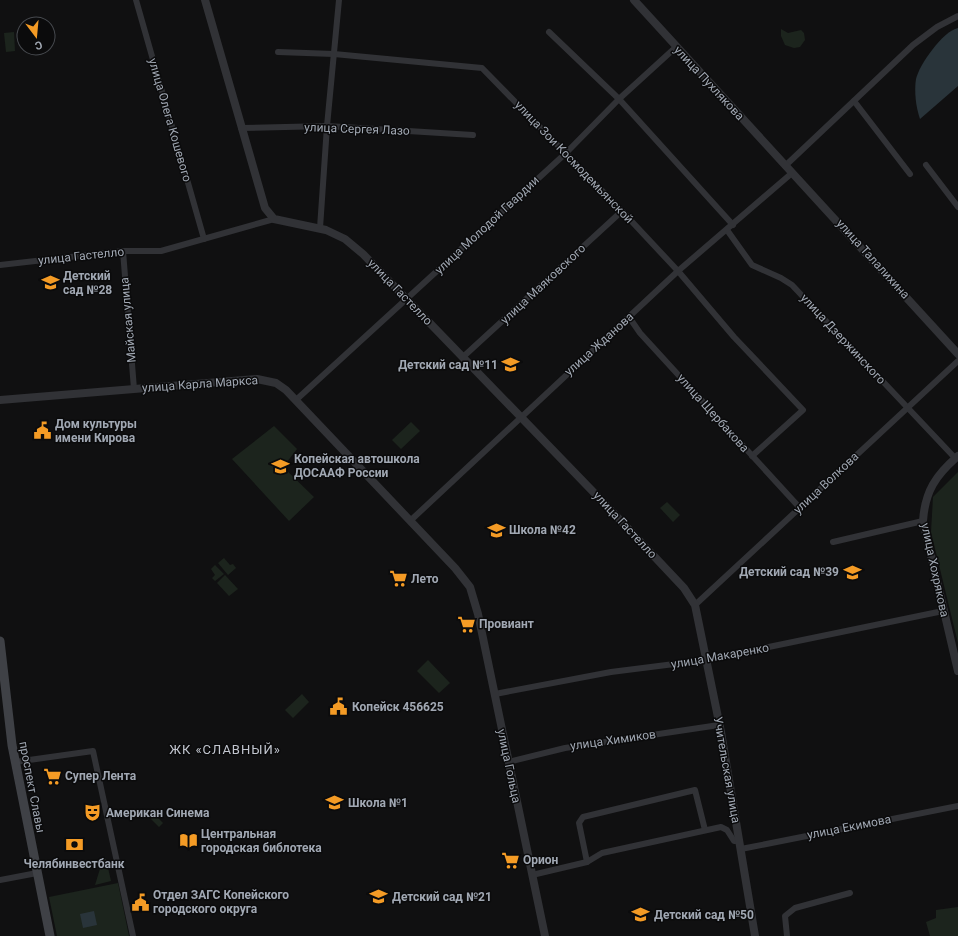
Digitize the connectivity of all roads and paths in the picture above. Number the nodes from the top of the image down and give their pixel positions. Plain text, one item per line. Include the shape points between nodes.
1 (136, 0) edge
2 (205, 0) edge
3 (339, 0) edge
4 (634, 0) edge
5 (958, 16) edge
6 (549, 32) dead end
7 (676, 47) junction
8 (278, 52) dead end
9 (334, 54) junction
10 (619, 99) junction
11 (854, 101) junction
12 (327, 126) junction
13 (241, 128) junction
14 (473, 135) dead end
15 (566, 152) junction
16 (926, 165) dead end
17 (786, 166) junction
18 (792, 173) junction
19 (910, 174) dead end
20 (958, 207) edge
21 (622, 211) junction
22 (274, 219) junction
23 (732, 225) junction
24 (320, 228) junction
25 (727, 230) junction
26 (204, 239) junction
27 (123, 251) junction
28 (0, 264) edge
29 (678, 271) junction
30 (407, 299) junction
31 (629, 317) junction
32 (958, 354) edge
33 (463, 357) junction
34 (958, 361) edge
35 (134, 389) junction
36 (0, 400) edge
37 (296, 400) junction
38 (907, 407) junction
39 (520, 417) junction
40 (752, 456) junction
41 (957, 457) edge
42 (800, 508) junction
43 (410, 521) junction
44 (923, 521) junction
45 (833, 542) dead end
46 (474, 595) joint
47 (695, 605) junction
48 (943, 611) junction
49 (0, 642) edge
50 (706, 660) junction
51 (958, 671) edge
52 (495, 694) junction
53 (719, 725) junction
54 (15, 762) junction
55 (508, 762) junction
56 (958, 806) edge
57 (705, 830) junction
58 (740, 845) junction
59 (587, 862) junction
60 (37, 873) junction
61 (532, 875) junction
62 (0, 880) edge
63 (850, 893) dead end
64 (50, 936) edge
65 (133, 936) edge
66 (545, 936) edge
67 (755, 936) edge
68 (787, 936) edge

1 - 26 street, улица Олега Кошевого
2 - 13 street
3 - 9 street
4 - 7 street, улица Пухлякова
5 - 11 street via 937,27 913,45
6 - 10 street
7 - 10 street, улица Молодой Гвардии
7 - 17 street, улица Пухлякова
8 - 9 street, улица Зои Космодемьянской
9 - 12 street
9 - 15 street, улица Зои Космодемьянской via 482,68
10 - 15 street, улица Молодой Гвардии
10 - 23 street
11 - 17 street
11 - 19 street
12 - 13 street, улица Сергея Лазо
12 - 14 street, улица Сергея Лазо
12 - 24 street
13 - 22 street via 264,208
15 - 21 street, улица Зои Космодемьянской
15 - 30 street, улица Молодой Гвардии
16 - 20 street
17 - 18 street, улица Талалихина
18 - 23 street, улица Жданова
18 - 32 street, улица Талалихина
21 - 29 street, улица Зои Космодемьянской
21 - 33 street, улица Маяковского
22 - 24 street, улица Гастелло
22 - 26 street, улица Гастелло
23 - 25 street, улица Жданова
24 - 30 street, улица Гастелло via 345,239
25 - 29 street, улица Жданова
25 - 38 street, улица Дзержинского via 752,266 792,285
26 - 27 street, улица Гастелло via 161,251
27 - 28 street, улица Гастелло
27 - 35 street, Майская улица
29 - 31 street, улица Жданова
29 - 40 street, улица Зои Космодемьянской via 734,337 803,410
30 - 33 street, улица Гастелло
30 - 37 street, улица Молодой Гвардии
31 - 39 street, улица Жданова
31 - 40 street, улица Щербакова via 640,333
33 - 39 street, улица Гастелло
34 - 38 street, улица Волкова
35 - 36 street, улица Карла Маркса
35 - 37 street, улица Карла Маркса via 257,379 276,383
37 - 43 street, улица Карла Маркса
38 - 41 street, улица Дзержинского
38 - 42 street, улица Волкова
39 - 43 street, улица Жданова
39 - 47 street, улица Гастелло via 678,582
40 - 42 street, улица Щербакова
41 - 44 street, улица Хохрякова via 942,471 928,493
42 - 47 street, улица Волкова
43 - 46 street, улица Карла Маркса via 466,580
44 - 45 street
44 - 48 street, улица Хохрякова
46 - 52 street, улица Гольца
47 - 50 street, Учительская улица
48 - 50 street, улица Макаренко
48 - 51 street, улица Хохрякова
49 - 54 main road, проспект Славы
50 - 52 street, улица Макаренко via 611,672
50 - 53 street, Учительская улица
52 - 55 street, улица Гольца
53 - 55 street, улица Химиков via 565,748
53 - 58 street, Учительская улица
54 - 60 main road, проспект Славы
54 - 65 street via 93,750
55 - 61 street, улица Гольца
56 - 58 street, улица Екимова
57 - 58 street via 725,828
57 - 59 street via 602,853
57 - 59 street via 695,790 583,817 579,823
58 - 67 street, Учительская улица
59 - 61 street
60 - 62 street
60 - 64 main road, проспект Славы
61 - 66 street, улица Гольца
63 - 68 street via 795,908 784,916

